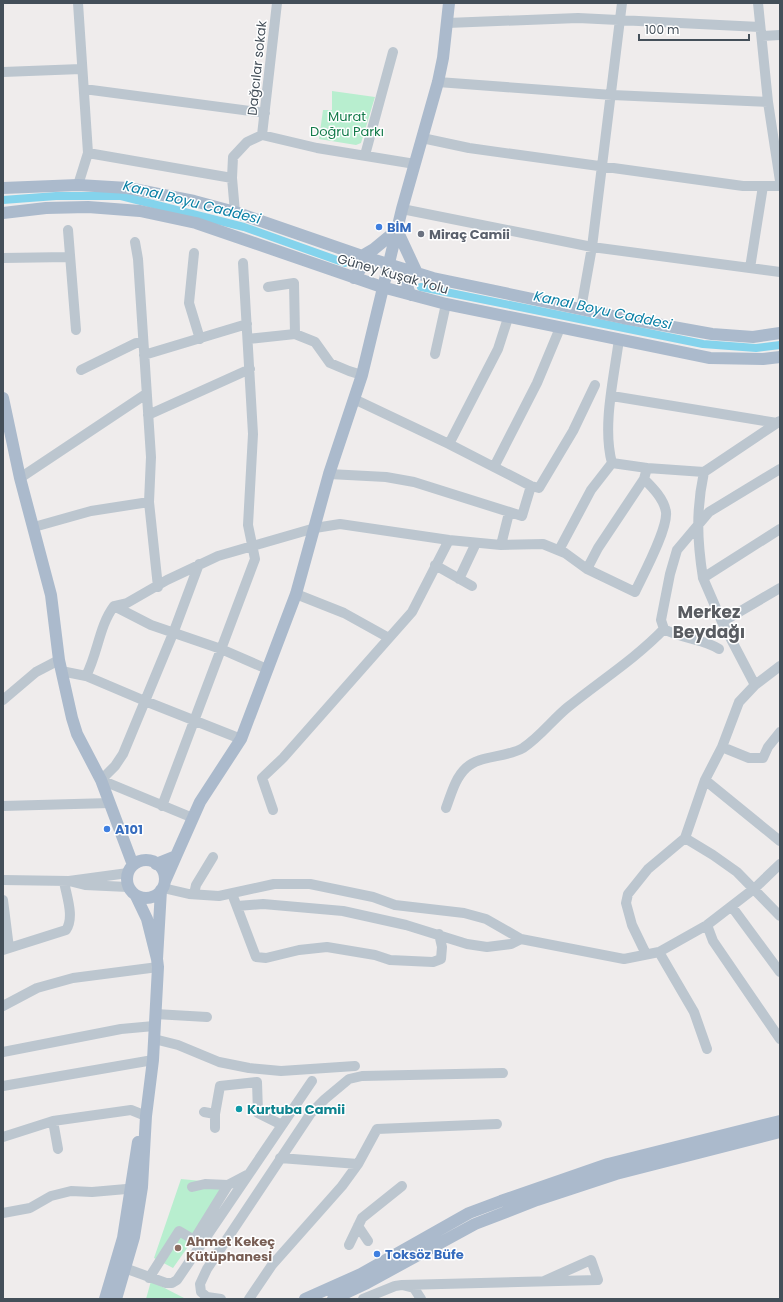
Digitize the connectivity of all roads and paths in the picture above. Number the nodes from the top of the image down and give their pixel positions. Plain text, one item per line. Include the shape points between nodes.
1 (78, 3) edge
2 (277, 3) edge
3 (449, 3) edge
4 (622, 3) edge
5 (758, 3) edge
6 (620, 20) junction
7 (447, 23) junction
8 (761, 31) junction
9 (780, 35) edge
10 (393, 52) dead end
11 (81, 69) junction
12 (3, 72) edge
13 (438, 82) junction
14 (84, 89) junction
15 (612, 95) junction
16 (768, 102) junction
17 (265, 113) junction
18 (262, 135) junction
19 (422, 138) junction
20 (88, 153) junction
21 (365, 155) junction
22 (415, 164) junction
23 (602, 167) junction
24 (232, 178) junction
25 (780, 181) edge
26 (78, 185) junction
27 (763, 186) junction
28 (780, 186) edge
29 (3, 188) edge
30 (402, 209) junction
31 (235, 212) junction
32 (3, 213) edge
33 (68, 230) dead end
34 (397, 230) junction
35 (135, 242) dead end
36 (592, 248) junction
37 (194, 253) dead end
38 (362, 256) junction
39 (69, 257) junction
40 (3, 258) edge
41 (243, 263) dead end
42 (387, 265) junction
43 (750, 268) junction
44 (780, 272) edge
45 (417, 273) junction
46 (354, 278) junction
47 (268, 287) dead end
48 (382, 287) junction
49 (412, 295) junction
50 (446, 304) junction
51 (581, 309) junction
52 (508, 318) junction
53 (247, 324) junction
54 (560, 328) junction
55 (76, 330) dead end
56 (295, 334) junction
57 (780, 334) edge
58 (200, 339) junction
59 (248, 339) junction
60 (619, 339) junction
61 (142, 343) junction
62 (435, 354) dead end
63 (144, 355) junction
64 (780, 359) edge
65 (250, 369) junction
66 (81, 370) dead end
67 (362, 375) junction
68 (595, 385) dead end
69 (146, 394) junction
70 (612, 396) junction
71 (3, 398) edge
72 (354, 399) junction
73 (148, 415) junction
74 (779, 422) edge
75 (450, 444) junction
76 (612, 464) junction
77 (494, 467) junction
78 (647, 468) junction
79 (780, 469) edge
80 (704, 472) junction
81 (329, 474) junction
82 (20, 478) junction
83 (644, 479) junction
84 (531, 486) junction
85 (149, 502) junction
86 (509, 513) junction
87 (697, 524) junction
88 (34, 527) junction
89 (315, 528) junction
90 (780, 529) edge
91 (449, 540) junction
92 (476, 543) junction
93 (252, 545) junction
94 (501, 545) junction
95 (559, 550) junction
96 (199, 564) junction
97 (435, 565) junction
98 (587, 569) junction
99 (703, 578) junction
100 (459, 579) junction
101 (158, 586) junction
102 (472, 586) dead end
103 (780, 588) edge
104 (296, 594) junction
105 (114, 606) junction
106 (722, 622) junction
107 (664, 629) junction
108 (174, 631) junction
109 (389, 638) junction
110 (221, 649) junction
111 (719, 649) dead end
112 (60, 666) junction
113 (780, 666) edge
114 (267, 668) junction
115 (86, 676) junction
116 (755, 685) junction
117 (3, 700) edge
118 (145, 701) junction
119 (193, 720) junction
120 (780, 732) edge
121 (241, 739) junction
122 (722, 747) junction
123 (100, 780) junction
124 (705, 780) junction
125 (110, 804) junction
126 (3, 806) edge
127 (162, 806) junction
128 (446, 808) dead end
129 (273, 810) dead end
130 (193, 818) junction
131 (685, 838) junction
132 (780, 841) edge
133 (176, 856) junction
134 (213, 857) dead end
135 (156, 864) junction
136 (780, 864) edge
137 (131, 869) junction
138 (3, 880) edge
139 (66, 881) junction
140 (163, 886) junction
141 (754, 888) junction
142 (132, 891) junction
143 (194, 894) junction
144 (232, 894) junction
145 (3, 900) edge
146 (237, 906) junction
147 (732, 907) junction
148 (780, 916) edge
149 (707, 925) junction
150 (439, 934) junction
151 (521, 939) junction
152 (6, 949) edge
153 (659, 952) junction
154 (646, 954) junction
155 (157, 963) junction
156 (780, 972) edge
157 (3, 1006) edge
158 (155, 1014) junction
159 (208, 1017) dead end
160 (154, 1032) junction
161 (780, 1039) edge
162 (707, 1049) dead end
163 (3, 1052) edge
164 (153, 1060) junction
165 (355, 1066) dead end
166 (249, 1068) junction
167 (503, 1073) dead end
168 (312, 1081) dead end
169 (249, 1082) junction
170 (3, 1086) edge
171 (204, 1112) dead end
172 (215, 1114) junction
173 (146, 1116) junction
174 (53, 1121) junction
175 (780, 1121) edge
176 (497, 1124) dead end
177 (282, 1126) junction
178 (215, 1128) dead end
179 (780, 1132) edge
180 (3, 1137) edge
181 (58, 1149) dead end
182 (280, 1158) junction
183 (358, 1164) junction
184 (249, 1174) junction
185 (228, 1185) junction
186 (402, 1186) dead end
187 (192, 1187) dead end
188 (136, 1188) junction
189 (3, 1213) edge
190 (358, 1226) junction
191 (368, 1241) dead end
192 (198, 1242) junction
193 (349, 1245) dead end
194 (120, 1266) junction
195 (149, 1278) junction
196 (544, 1281) dead end
197 (402, 1285) junction
198 (338, 1298) edge
199 (105, 1299) edge
200 (116, 1299) edge
201 (221, 1299) edge
202 (249, 1299) edge
203 (305, 1299) edge
204 (363, 1299) edge
205 (421, 1299) edge

1 - 11 street
2 - 17 street, Dağcılar sokak
3 - 7 main road
4 - 6 street
5 - 8 street
6 - 7 street via 578,18
6 - 8 street
6 - 15 street
7 - 13 main road
8 - 9 street
8 - 16 street
10 - 21 street
11 - 12 street
11 - 14 street
13 - 15 street
13 - 19 main road
14 - 17 street
14 - 20 street
15 - 16 street
15 - 23 street
16 - 25 street
17 - 18 street, Dağcılar sokak
18 - 21 street via 317,148
18 - 24 street via 247,142 233,157
19 - 22 main road
19 - 23 street via 469,148
20 - 24 street
20 - 26 street
21 - 22 street
22 - 30 main road
23 - 27 street via 743,186
23 - 36 street
24 - 31 street
26 - 29 main road, Güney Kuşak Yolu
26 - 31 main road, Güney Kuşak Yolu via 128,188
27 - 28 street
27 - 43 street
30 - 34 main road
30 - 36 street
31 - 38 main road, Güney Kuşak Yolu
32 - 46 main road, Güney Kuşak Yolu via 88,207 140,211 196,223
33 - 39 street
34 - 38 main road
34 - 42 main road
34 - 45 main road
35 - 61 street
36 - 43 street
36 - 51 street
37 - 58 street via 189,303
38 - 42 main road, Güney Kuşak Yolu
38 - 46 main road via 364,264
39 - 40 street
39 - 55 street
41 - 53 street
42 - 45 main road, Güney Kuşak Yolu
42 - 48 main road
43 - 44 street
45 - 49 main road via 407,282 407,289
45 - 51 main road, Güney Kuşak Yolu
46 - 48 main road, Güney Kuşak Yolu
47 - 56 street via 294,283
48 - 49 main road, Güney Kuşak Yolu
48 - 67 main road
49 - 50 main road, Güney Kuşak Yolu
50 - 52 main road, Güney Kuşak Yolu
50 - 62 street
51 - 57 main road, Güney Kuşak Yolu via 712,334 753,337
52 - 54 main road, Güney Kuşak Yolu
52 - 75 street via 498,349
53 - 58 street
53 - 59 street
54 - 60 main road, Güney Kuşak Yolu
54 - 77 street via 537,383
56 - 59 street
56 - 67 street via 315,342 330,363
58 - 63 street
59 - 65 street
60 - 64 main road, Güney Kuşak Yolu via 710,358
60 - 70 street
61 - 63 street
61 - 66 street via 136,343
63 - 69 street
65 - 73 street
65 - 93 street via 253,434 248,525
67 - 72 main road
68 - 84 street via 573,431 539,488
69 - 73 street
69 - 82 street
70 - 74 street
70 - 76 street via 608,425 608,450
71 - 82 main road
72 - 75 street
72 - 81 main road
73 - 85 street via 151,458
74 - 80 street
75 - 77 street
76 - 78 street
76 - 95 street via 591,490
77 - 84 street
78 - 80 street
78 - 83 street
79 - 87 street via 709,512
80 - 87 street
81 - 86 street via 386,477 414,482
81 - 89 main road
82 - 88 main road
83 - 98 street
83 - 98 street via 658,495 666,512 664,528 635,592
84 - 86 street via 522,516
85 - 88 street via 91,511
85 - 101 street
86 - 94 street
87 - 99 street
87 - 107 street via 675,556 661,620
88 - 112 main road via 51,595
89 - 91 street via 340,524
89 - 93 street
89 - 104 main road
90 - 99 street
91 - 92 street
91 - 97 street
92 - 94 street
92 - 100 street
93 - 96 street
93 - 110 street via 255,559
94 - 95 street via 543,544
95 - 98 street
96 - 101 street
96 - 108 street
97 - 100 street
97 - 109 street via 412,612
99 - 106 street
100 - 102 street
101 - 105 street
103 - 106 street
104 - 109 street via 344,613
104 - 114 main road
105 - 108 street via 151,625
105 - 115 street via 103,623 98,648
106 - 116 street
107 - 111 street via 674,635
107 - 128 street via 645,649 578,699 522,749 467,767 458,777
108 - 110 street
108 - 118 street
109 - 129 street via 283,758 262,778
110 - 114 street
110 - 119 street
112 - 115 street
112 - 117 street via 36,672
112 - 123 main road via 77,734
113 - 116 street
114 - 121 main road
115 - 118 street
116 - 122 street via 739,702
118 - 119 street
118 - 123 street via 123,754
119 - 121 street
119 - 127 street
120 - 122 street via 768,747 764,758 749,758
121 - 130 main road via 200,802
122 - 124 street
123 - 125 main road
123 - 127 street
124 - 131 street
124 - 132 street
125 - 126 street
125 - 137 main road
127 - 130 street
130 - 133 main road
131 - 141 street via 737,872
131 - 154 street via 648,870 628,894 626,903 632,925
133 - 135 main road
133 - 140 main road
134 - 143 street via 196,884
135 - 137 main road via 145,860
135 - 140 main road via 162,869
136 - 141 street
137 - 139 street
137 - 142 main road
138 - 139 street
139 - 142 street
139 - 152 street via 70,925 66,930
140 - 142 main road via 154,897 148,898
140 - 143 street
140 - 155 main road
141 - 147 street
141 - 148 street
142 - 155 main road via 148,924
143 - 144 street
144 - 146 street
144 - 151 street via 274,884 310,884 395,905 464,913 486,919
145 - 152 street
146 - 150 street via 270,904 343,911
146 - 150 street via 256,957 266,958 299,950 327,947 390,960 433,962 441,959
147 - 149 street
147 - 156 street
149 - 153 street
149 - 161 street via 713,942
150 - 151 street via 467,944 487,947 511,944
151 - 154 street via 624,959
153 - 154 street
153 - 162 street via 694,1012
155 - 157 street via 73,978 37,988
155 - 158 main road
158 - 159 street
158 - 160 main road
160 - 163 street via 121,1029
160 - 164 main road
160 - 166 street via 219,1062
164 - 170 street
164 - 173 main road
165 - 166 street via 281,1071
166 - 169 street
167 - 182 street via 355,1076 340,1085 311,1113
168 - 177 street
169 - 172 street via 220,1086
169 - 177 street via 257,1082 258,1114
171 - 172 street
172 - 178 street
173 - 174 street via 132,1110
173 - 188 main road
174 - 180 street
174 - 181 street
175 - 203 main road via 608,1164 501,1201 469,1213 361,1274
176 - 183 street via 380,1128 373,1133
177 - 184 street
179 - 198 main road via 616,1174 537,1200 474,1224
182 - 183 street
182 - 201 street via 207,1269 200,1284 204,1295
183 - 202 street via 342,1186 272,1265
184 - 185 street
184 - 192 street
185 - 187 street via 205,1184
185 - 192 street
186 - 190 street via 362,1218
188 - 189 street via 71,1191 51,1196 30,1208
188 - 194 main road via 134,1237
190 - 191 street
190 - 193 street
192 - 195 street via 175,1282 166,1283
192 - 195 street via 179,1231
194 - 195 street
194 - 199 main road
194 - 200 main road
196 - 197 street
197 - 204 street
197 - 205 street via 414,1288

